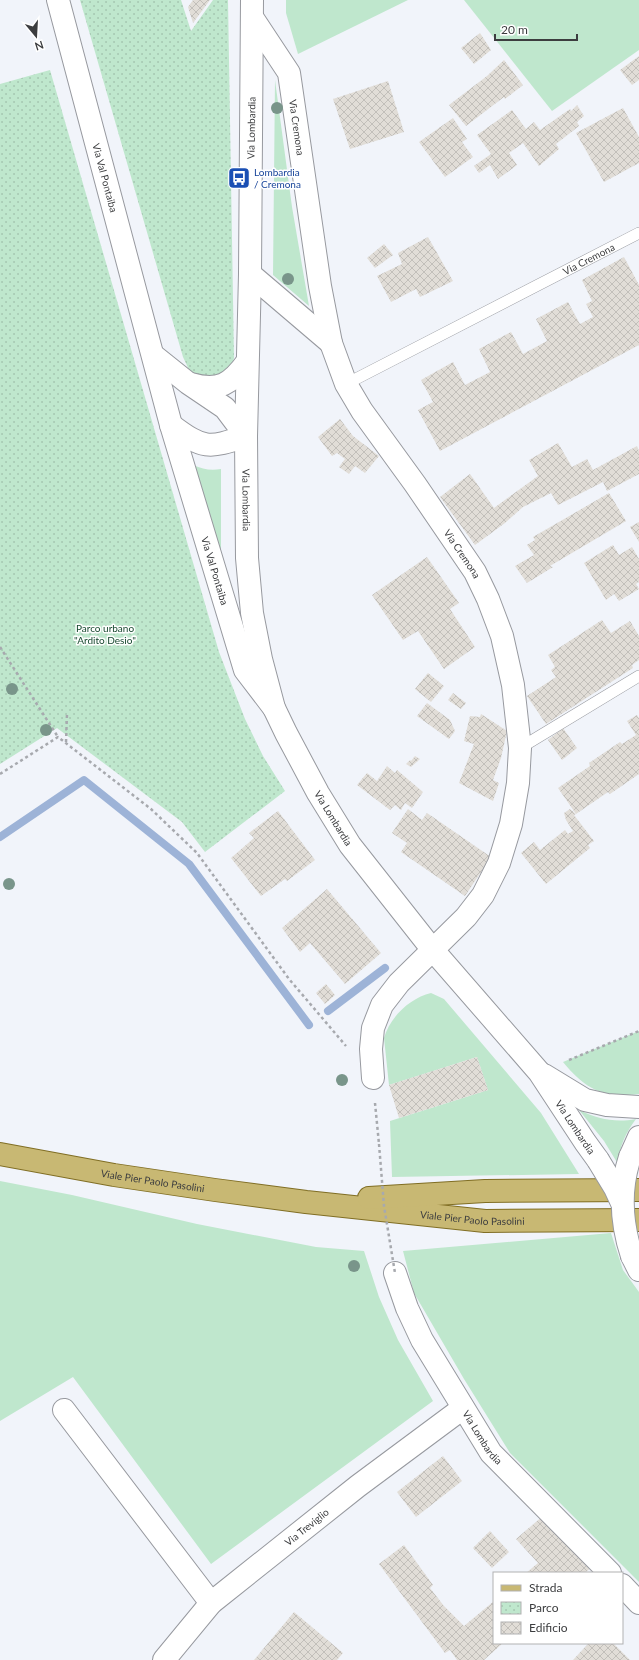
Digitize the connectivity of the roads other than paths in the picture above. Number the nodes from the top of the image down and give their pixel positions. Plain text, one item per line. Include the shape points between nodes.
1 (58, 0) edge
2 (252, 8) edge
3 (639, 233) edge
4 (250, 274) junction
5 (331, 343) junction
6 (153, 355) junction
7 (247, 362) junction
8 (188, 383) junction
9 (346, 384) junction
10 (171, 425) junction
11 (246, 436) junction
12 (639, 676) edge
13 (274, 708) junction
14 (520, 748) junction
15 (432, 949) junction
16 (539, 1072) junction
17 (373, 1078) road end
18 (639, 1107) edge
19 (639, 1137) edge
20 (0, 1154) edge
21 (630, 1197) edge
22 (306, 1202) junction
23 (639, 1220) edge
24 (636, 1263) edge
25 (395, 1273) road end
26 (463, 1408) junction
27 (64, 1410) dead end
28 (609, 1572) edge
29 (623, 1587) edge
30 (211, 1603) junction
31 (639, 1603) edge
32 (164, 1660) edge

1 - 6 street, Via Val Pontaiba
2 - 4 street, Via Lombardia
2 - 5 street, Via Cremona via 289,73 319,279
3 - 9 lane, Via Cremona
4 - 5 street, Via Cremona
4 - 7 street, Via Lombardia
5 - 9 street, Via Cremona
6 - 8 street
6 - 10 street, Via Val Pontaiba
7 - 8 street via 237,376 221,386 202,387
7 - 11 street, Via Lombardia
8 - 11 street via 225,408
9 - 14 street, Via Cremona via 475,572 488,598 502,636 513,686
10 - 11 street via 201,444 215,445
10 - 13 street, Via Val Pontaiba via 245,670
11 - 13 street, Via Lombardia via 247,558 252,614
12 - 14 lane
13 - 15 street, Via Lombardia via 318,793 350,845
14 - 15 street, Via Cremona via 518,783 511,824 499,863 482,895 466,917
15 - 16 street, Via Lombardia
15 - 17 street via 382,1005 373,1028
16 - 18 street, Via Lombardia via 585,1100 607,1105
16 - 21 street, Via Lombardia, bridge via 615,1188
19 - 21 street, bridge via 625,1172
20 - 22 main road, Viale Pier Paolo Pasolini via 114,1175
21 - 22 main road, Viale Pier Paolo Pasolini via 485,1191
21 - 24 street, bridge via 627,1242
22 - 23 main road, Viale Pier Paolo Pasolini via 485,1221
25 - 26 street, Via Lombardia via 422,1340
26 - 28 street, Via Lombardia via 491,1453
26 - 30 street, Via Treviglio via 358,1486
27 - 30 street
29 - 31 street
30 - 32 street, Via Treviglio

